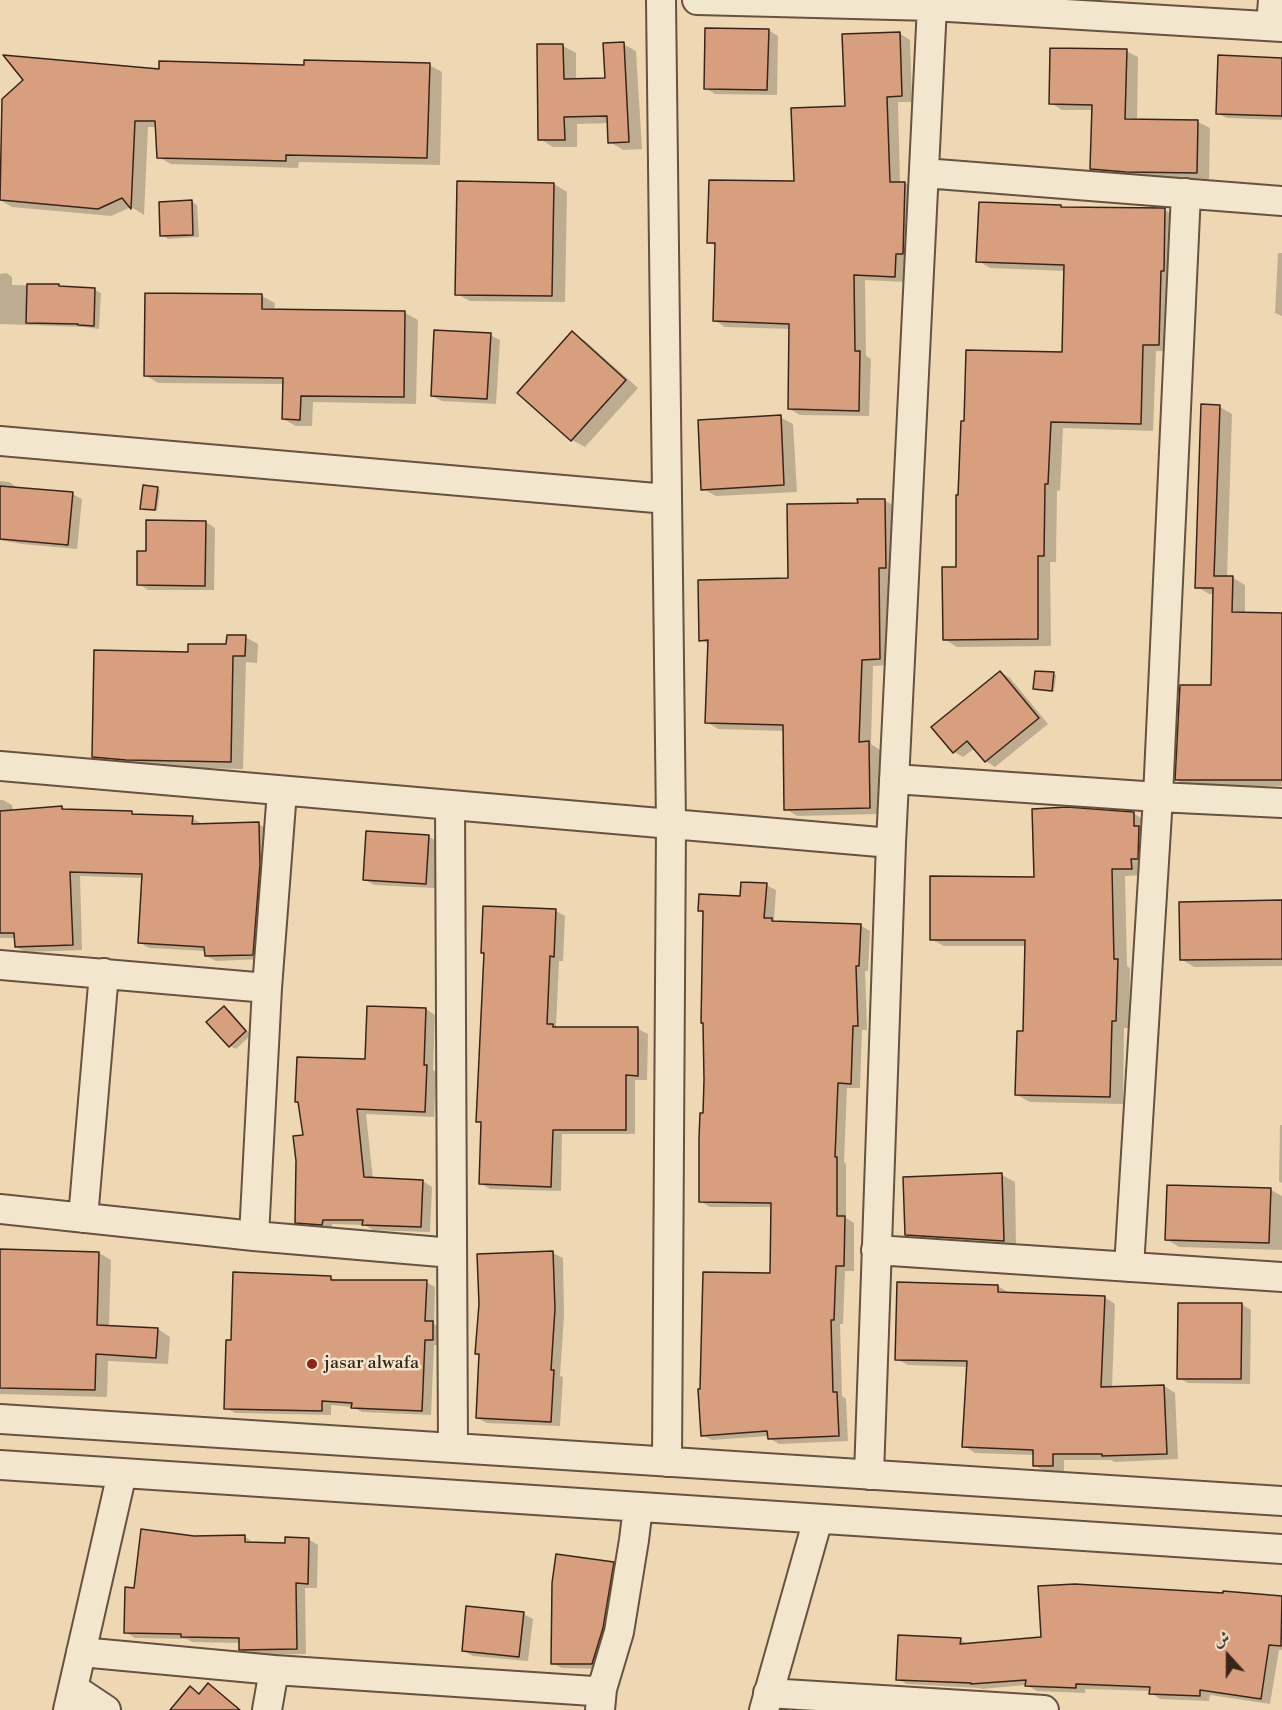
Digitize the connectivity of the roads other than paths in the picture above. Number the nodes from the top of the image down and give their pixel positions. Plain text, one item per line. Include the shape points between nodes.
1 (661, 0) edge
2 (696, 0) edge
3 (704, 0) edge
4 (932, 6) junction
5 (1078, 7) edge
6 (1275, 18) edge
7 (924, 173) junction
8 (1186, 193) junction
9 (1282, 201) edge
10 (0, 441) edge
11 (667, 499) junction
12 (0, 766) edge
13 (894, 779) junction
14 (282, 790) junction
15 (1158, 797) junction
16 (1282, 803) edge
17 (450, 805) junction
18 (670, 824) junction
19 (891, 843) junction
20 (0, 965) edge
21 (104, 973) junction
22 (267, 988) junction
23 (0, 1209) edge
24 (83, 1218) junction
25 (254, 1236) junction
26 (876, 1250) junction
27 (452, 1253) junction
28 (1129, 1267) junction
29 (1282, 1277) edge
30 (0, 1419) edge
31 (453, 1448) junction
32 (667, 1462) junction
33 (0, 1466) edge
34 (122, 1473) junction
35 (869, 1475) junction
36 (1282, 1501) edge
37 (638, 1507) junction
38 (818, 1519) junction
39 (1282, 1549) edge
40 (81, 1652) junction
41 (274, 1670) junction
42 (71, 1699) edge
43 (596, 1700) edge
44 (766, 1702) edge
45 (941, 1707) edge
46 (106, 1710) edge
47 (267, 1710) edge
48 (1044, 1710) edge

1 - 11 street
2 - 3 street
3 - 4 street
4 - 5 street
4 - 7 street
5 - 6 street
7 - 8 street
7 - 13 street
8 - 9 street
8 - 15 street
10 - 11 street
11 - 18 street
12 - 14 street
13 - 15 street
13 - 19 street
14 - 17 street
14 - 22 street
15 - 16 street
15 - 28 street
17 - 18 street
17 - 27 street
18 - 19 street
18 - 32 street
19 - 26 street
20 - 21 street
21 - 22 street
21 - 24 street
22 - 25 street
23 - 24 street
24 - 25 street
25 - 27 street
26 - 28 street
26 - 35 street
27 - 31 street
28 - 29 street
30 - 31 street
31 - 32 street
32 - 35 street
33 - 34 street
34 - 37 street
34 - 40 street
35 - 36 street
37 - 38 street
37 - 43 street via 619,1632
38 - 39 street
38 - 44 street
40 - 41 street
40 - 42 street
41 - 43 street
41 - 47 street
42 - 46 street
44 - 45 street
45 - 48 street

